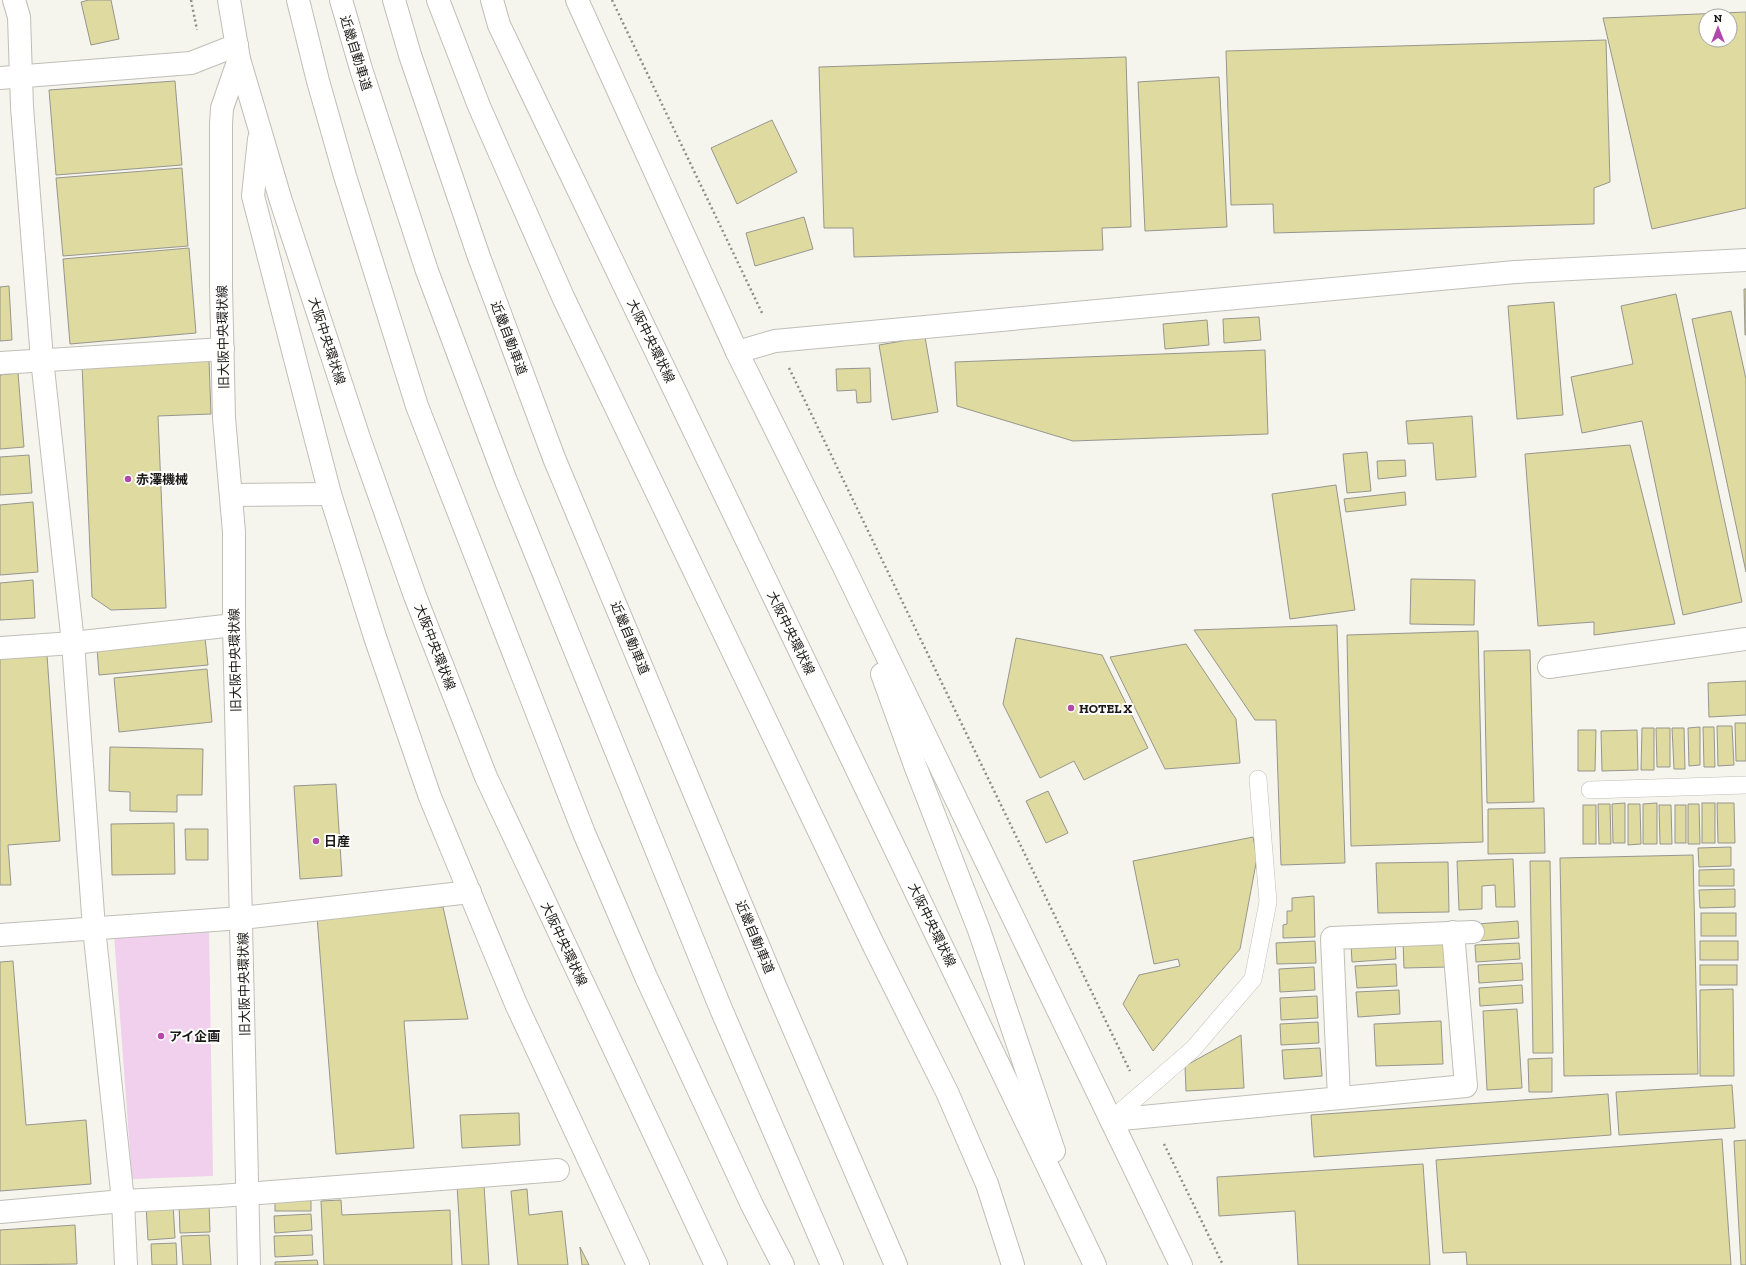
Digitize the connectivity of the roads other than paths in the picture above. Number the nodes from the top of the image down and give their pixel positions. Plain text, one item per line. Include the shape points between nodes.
1 (14, 0) edge
2 (228, 0) edge
3 (298, 0) edge
4 (341, 0) edge
5 (394, 0) edge
6 (438, 0) edge
7 (492, 0) edge
8 (578, 0) edge
9 (238, 52) junction
10 (21, 76) junction
11 (0, 78) edge
12 (260, 130) junction
13 (1746, 260) edge
14 (223, 349) junction
15 (736, 352) junction
16 (42, 359) junction
17 (0, 363) edge
18 (330, 494) junction
19 (231, 495) junction
20 (843, 565) junction
21 (234, 625) junction
22 (1746, 639) edge
23 (73, 643) junction
24 (0, 648) edge
25 (1549, 667) dead end
26 (1258, 779) dead end
27 (1746, 786) edge
28 (1590, 790) dead end
29 (470, 892) junction
30 (242, 918) junction
31 (94, 928) junction
32 (0, 935) edge
33 (1339, 1098) junction
34 (1111, 1120) junction
35 (558, 1170) dead end
36 (248, 1194) junction
37 (123, 1201) junction
38 (752, 1205) junction
39 (0, 1212) edge
40 (1086, 1244) junction
41 (126, 1265) edge
42 (249, 1265) edge
43 (638, 1265) edge
44 (716, 1265) edge
45 (772, 1265) edge
46 (783, 1265) edge
47 (832, 1265) edge
48 (896, 1265) edge
49 (1013, 1265) edge
50 (1095, 1265) edge
51 (1181, 1265) edge

1 - 10 main road via 19,17
2 - 9 main road, 大阪中央環状線
3 - 38 main road via 345,176 418,406 584,832 646,977
4 - 47 main road, 近畿自動車道 via 427,271 506,481 721,1009
5 - 48 main road, 近畿自動車道 via 410,55 479,257 554,458 773,980
6 - 49 main road via 479,106 563,297 947,1092 987,1184
7 - 40 main road, 大阪中央環状線 via 499,25
8 - 15 main road
9 - 10 main road via 191,63
9 - 12 main road, 大阪中央環状線
9 - 14 main road, 旧大阪中央環状線 via 222,108 221,124
10 - 11 main road
10 - 16 main road
12 - 18 main road via 253,196
12 - 44 main road, 大阪中央環状線 via 359,438 412,589 486,777
13 - 15 main road via 1515,272 776,341
14 - 16 main road
14 - 19 main road, 旧大阪中央環状線 via 224,418
15 - 20 main road
16 - 17 main road
16 - 23 main road
18 - 19 main road
18 - 29 main road via 375,637 430,797
19 - 21 main road, 旧大阪中央環状線 via 234,532
20 - 34 main road
20 - 40 main road via 916,768 979,930
21 - 23 main road
21 - 30 main road, 旧大阪中央環状線
22 - 25 main road
23 - 24 main road
23 - 31 main road
26 - 34 lane via 1268,902 1252,979 1193,1049
27 - 28 lane
29 - 30 main road
29 - 43 main road via 516,1004
30 - 31 main road
30 - 36 main road, 旧大阪中央環状線
31 - 32 main road
31 - 37 main road
33 - 33 main road via 1466,1086 1463,932 1332,938
33 - 34 main road
34 - 51 main road
35 - 36 main road
36 - 37 main road
36 - 42 main road, 旧大阪中央環状線
37 - 39 main road
37 - 41 main road
38 - 45 main road
38 - 46 main road
40 - 50 main road, 大阪中央環状線

